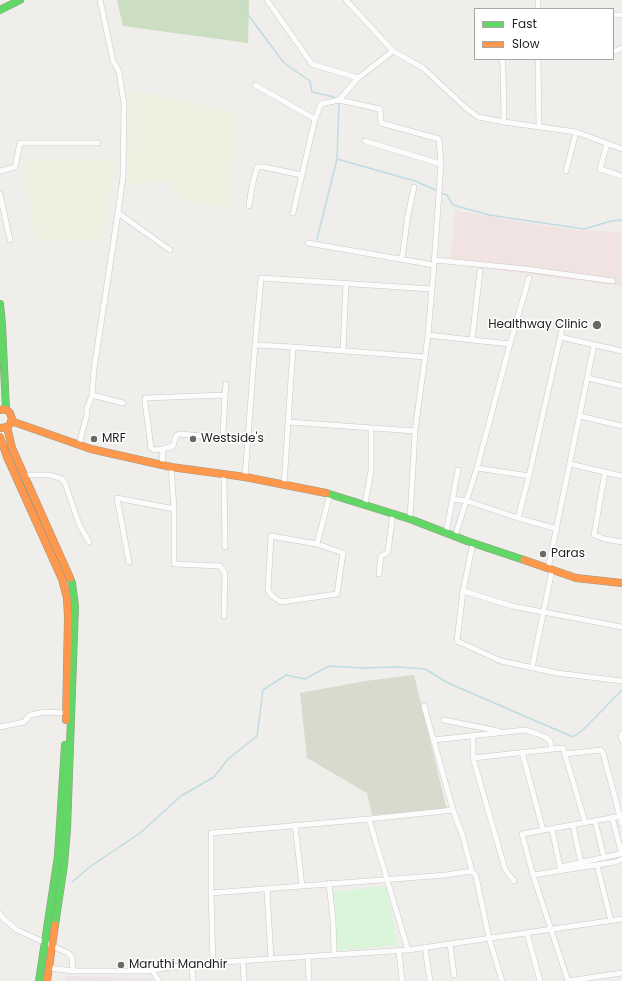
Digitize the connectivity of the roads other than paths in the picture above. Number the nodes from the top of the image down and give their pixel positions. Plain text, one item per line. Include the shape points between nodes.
1 (20, 0) edge
2 (100, 0) edge
3 (267, 0) edge
4 (346, 0) edge
5 (0, 10) edge
6 (393, 51) junction
7 (502, 60) edge
8 (538, 60) edge
9 (358, 78) junction
10 (254, 85) dead end
11 (339, 100) junction
12 (314, 120) junction
13 (504, 122) junction
14 (539, 127) junction
15 (576, 132) junction
16 (364, 141) dead end
17 (98, 143) dead end
18 (607, 144) junction
19 (622, 149) edge
20 (441, 164) junction
21 (0, 171) edge
22 (566, 171) dead end
23 (302, 175) junction
24 (622, 176) edge
25 (414, 187) dead end
26 (0, 194) edge
27 (249, 206) dead end
28 (293, 213) dead end
29 (118, 214) junction
30 (10, 240) dead end
31 (308, 243) dead end
32 (170, 250) dead end
33 (402, 259) junction
34 (435, 262) junction
35 (480, 271) dead end
36 (529, 278) dead end
37 (613, 281) dead end
38 (346, 283) junction
39 (432, 289) junction
40 (0, 304) edge
41 (563, 324) dead end
42 (428, 335) junction
43 (560, 337) junction
44 (472, 340) junction
45 (510, 344) junction
46 (256, 345) junction
47 (594, 345) junction
48 (293, 347) junction
49 (343, 351) junction
50 (622, 351) edge
51 (424, 357) junction
52 (588, 378) junction
53 (226, 384) dead end
54 (622, 386) edge
55 (92, 395) junction
56 (225, 395) junction
57 (123, 403) dead end
58 (3, 410) edge
59 (580, 416) junction
60 (288, 422) junction
61 (6, 425) edge
62 (622, 426) edge
63 (371, 428) junction
64 (415, 431) junction
65 (0, 437) edge
66 (79, 445) junction
67 (163, 449) junction
68 (570, 464) junction
69 (162, 465) junction
70 (171, 467) junction
71 (477, 468) junction
72 (458, 470) dead end
73 (605, 472) junction
74 (224, 474) junction
75 (24, 475) junction
76 (529, 476) junction
77 (622, 476) edge
78 (245, 477) junction
79 (284, 484) junction
80 (330, 494) junction
81 (453, 499) junction
82 (467, 501) junction
83 (365, 504) junction
84 (174, 510) junction
85 (393, 513) junction
86 (518, 518) junction
87 (410, 519) junction
88 (557, 529) junction
89 (446, 533) junction
90 (455, 536) junction
91 (89, 542) dead end
92 (622, 542) edge
93 (473, 543) junction
94 (317, 544) junction
95 (225, 547) dead end
96 (129, 562) dead end
97 (550, 569) junction
98 (378, 574) dead end
99 (622, 584) edge
100 (463, 591) junction
101 (544, 612) junction
102 (224, 616) dead end
103 (622, 627) edge
104 (532, 668) junction
105 (622, 681) edge
106 (424, 706) dead end
107 (66, 713) junction
108 (444, 720) dead end
109 (0, 727) edge
110 (504, 732) junction
111 (622, 733) edge
112 (472, 736) junction
113 (433, 740) junction
114 (622, 740) edge
115 (552, 749) junction
116 (522, 752) junction
117 (565, 754) junction
118 (473, 758) junction
119 (453, 810) junction
120 (621, 816) edge
121 (612, 817) junction
122 (369, 819) junction
123 (595, 821) junction
124 (585, 822) junction
125 (622, 824) edge
126 (295, 825) junction
127 (573, 825) junction
128 (552, 829) junction
129 (543, 830) junction
130 (604, 858) junction
131 (622, 859) edge
132 (581, 863) junction
133 (597, 865) junction
134 (472, 871) junction
135 (534, 875) junction
136 (387, 879) junction
137 (514, 881) dead end
138 (329, 883) junction
139 (302, 886) junction
140 (271, 888) junction
141 (210, 893) junction
142 (0, 914) edge
143 (622, 919) edge
144 (611, 921) junction
145 (551, 930) junction
146 (527, 933) junction
147 (489, 938) junction
148 (48, 944) junction
149 (450, 944) junction
150 (425, 948) junction
151 (399, 950) junction
152 (408, 950) junction
153 (334, 954) junction
154 (308, 956) junction
155 (270, 958) junction
156 (243, 961) junction
157 (213, 963) junction
158 (192, 964) junction
159 (49, 968) junction
160 (73, 970) junction
161 (152, 970) junction
162 (622, 973) edge
163 (454, 975) dead end
164 (40, 981) edge
165 (47, 981) edge
166 (159, 981) edge
167 (193, 981) edge
168 (244, 981) edge
169 (309, 981) edge
170 (402, 981) edge
171 (430, 981) edge
172 (502, 981) edge
173 (540, 981) edge
174 (568, 981) edge

1 - 5 main road
2 - 29 street via 113,61 119,71 124,104 123,177
3 - 9 street via 312,64
4 - 6 street
6 - 9 street
6 - 13 street via 423,68 478,117
7 - 13 street
8 - 14 street
9 - 11 street
10 - 12 street
11 - 12 street via 322,104
11 - 20 street via 380,109 381,123 439,138
12 - 23 street
13 - 14 street
14 - 15 street
15 - 18 street
15 - 22 street
16 - 20 street
17 - 21 street via 20,143 15,167
18 - 19 street
18 - 24 street via 600,169
20 - 34 street
23 - 27 street via 264,166 257,167
23 - 28 street
25 - 33 street
26 - 30 street
29 - 32 street
29 - 55 street
31 - 33 street
33 - 34 street
34 - 37 street via 526,269
34 - 39 street
35 - 44 street
36 - 45 street
38 - 39 street
38 - 46 street via 261,278
38 - 49 street
39 - 42 street
40 - 58 main road
41 - 43 street
42 - 44 street
42 - 51 street
43 - 47 street
43 - 76 street
44 - 45 street
45 - 71 street
46 - 48 street
46 - 78 street
47 - 50 street
47 - 52 street
48 - 49 street
48 - 60 street
49 - 51 street
51 - 64 street
52 - 54 street
52 - 59 street
53 - 56 street
55 - 57 street
55 - 66 street via 86,409
56 - 67 street via 222,436 179,434 173,446
56 - 67 street via 145,398 150,446 154,450
58 - 61 main road via 10,414 12,419
59 - 62 street
59 - 68 street
60 - 63 street
60 - 79 street
61 - 66 main road
61 - 75 main road via 12,448
63 - 64 street
63 - 83 street via 371,471
64 - 87 street
65 - 107 main road via 62,579 66,594
66 - 69 main road
67 - 69 street
68 - 73 street
68 - 88 street
69 - 70 main road
70 - 74 main road
70 - 84 street
71 - 76 street
71 - 82 street
72 - 81 street
73 - 77 street
73 - 92 street via 594,535
74 - 78 main road
74 - 95 street
75 - 91 street via 50,475 62,479 79,524
75 - 148 main road via 67,570 72,583 75,606 67,829 64,865
76 - 86 street
78 - 79 main road
79 - 80 main road
80 - 83 main road
80 - 94 street
81 - 82 street
81 - 89 street
82 - 86 street
82 - 90 street
83 - 85 main road
84 - 96 street via 117,498
84 - 102 street via 174,564 220,566 226,573
85 - 87 main road
85 - 98 street via 388,551 382,556
86 - 88 street
87 - 89 main road
88 - 97 street
89 - 90 main road
90 - 93 main road
93 - 97 main road
93 - 100 street
94 - 94 street via 271,536 268,590 272,596 281,602 338,594 343,553
97 - 99 main road via 576,578
97 - 101 street
100 - 101 street via 512,606
100 - 104 street via 457,640 501,661
101 - 103 street
101 - 104 street
104 - 105 street
106 - 113 street
107 - 109 street via 45,712 30,715 24,722
107 - 148 main road via 58,856
108 - 110 street
110 - 112 street
110 - 115 street via 525,730 538,734 550,741
111 - 114 street
112 - 113 street
112 - 118 street
113 - 119 street
115 - 116 street
115 - 117 street via 563,748
116 - 118 street
116 - 129 street
117 - 120 street via 601,750
117 - 124 street
118 - 137 street via 505,870
119 - 122 street
119 - 134 street
120 - 121 street
120 - 125 street
121 - 123 street
121 - 130 street via 621,851 620,854
122 - 126 street
122 - 136 street
123 - 124 street
123 - 130 street
124 - 127 street
126 - 139 street
126 - 141 street via 211,833
127 - 128 street
127 - 132 street
128 - 129 street
128 - 132 street via 560,867
129 - 135 street via 522,834
130 - 132 street
131 - 133 street
133 - 135 street
133 - 144 street
134 - 136 street
134 - 147 street via 476,876
135 - 145 street
136 - 138 street
136 - 152 street
138 - 139 street
138 - 153 street
139 - 140 street
140 - 141 street
140 - 155 street via 266,891
141 - 157 street
142 - 148 street via 17,930
143 - 144 street
144 - 145 street
145 - 146 street
145 - 174 street
146 - 147 street
146 - 173 street
147 - 149 street
147 - 172 street
148 - 159 main road
148 - 160 street via 72,957
148 - 164 main road
149 - 150 street
149 - 163 street
150 - 152 street
150 - 171 street
151 - 152 street
151 - 153 street
151 - 170 street
153 - 154 street
154 - 155 street
154 - 169 street
155 - 156 street
156 - 157 street
156 - 168 street
157 - 158 street
158 - 161 street
158 - 167 street
159 - 160 street
159 - 165 main road
160 - 161 street
161 - 166 street
162 - 174 street

